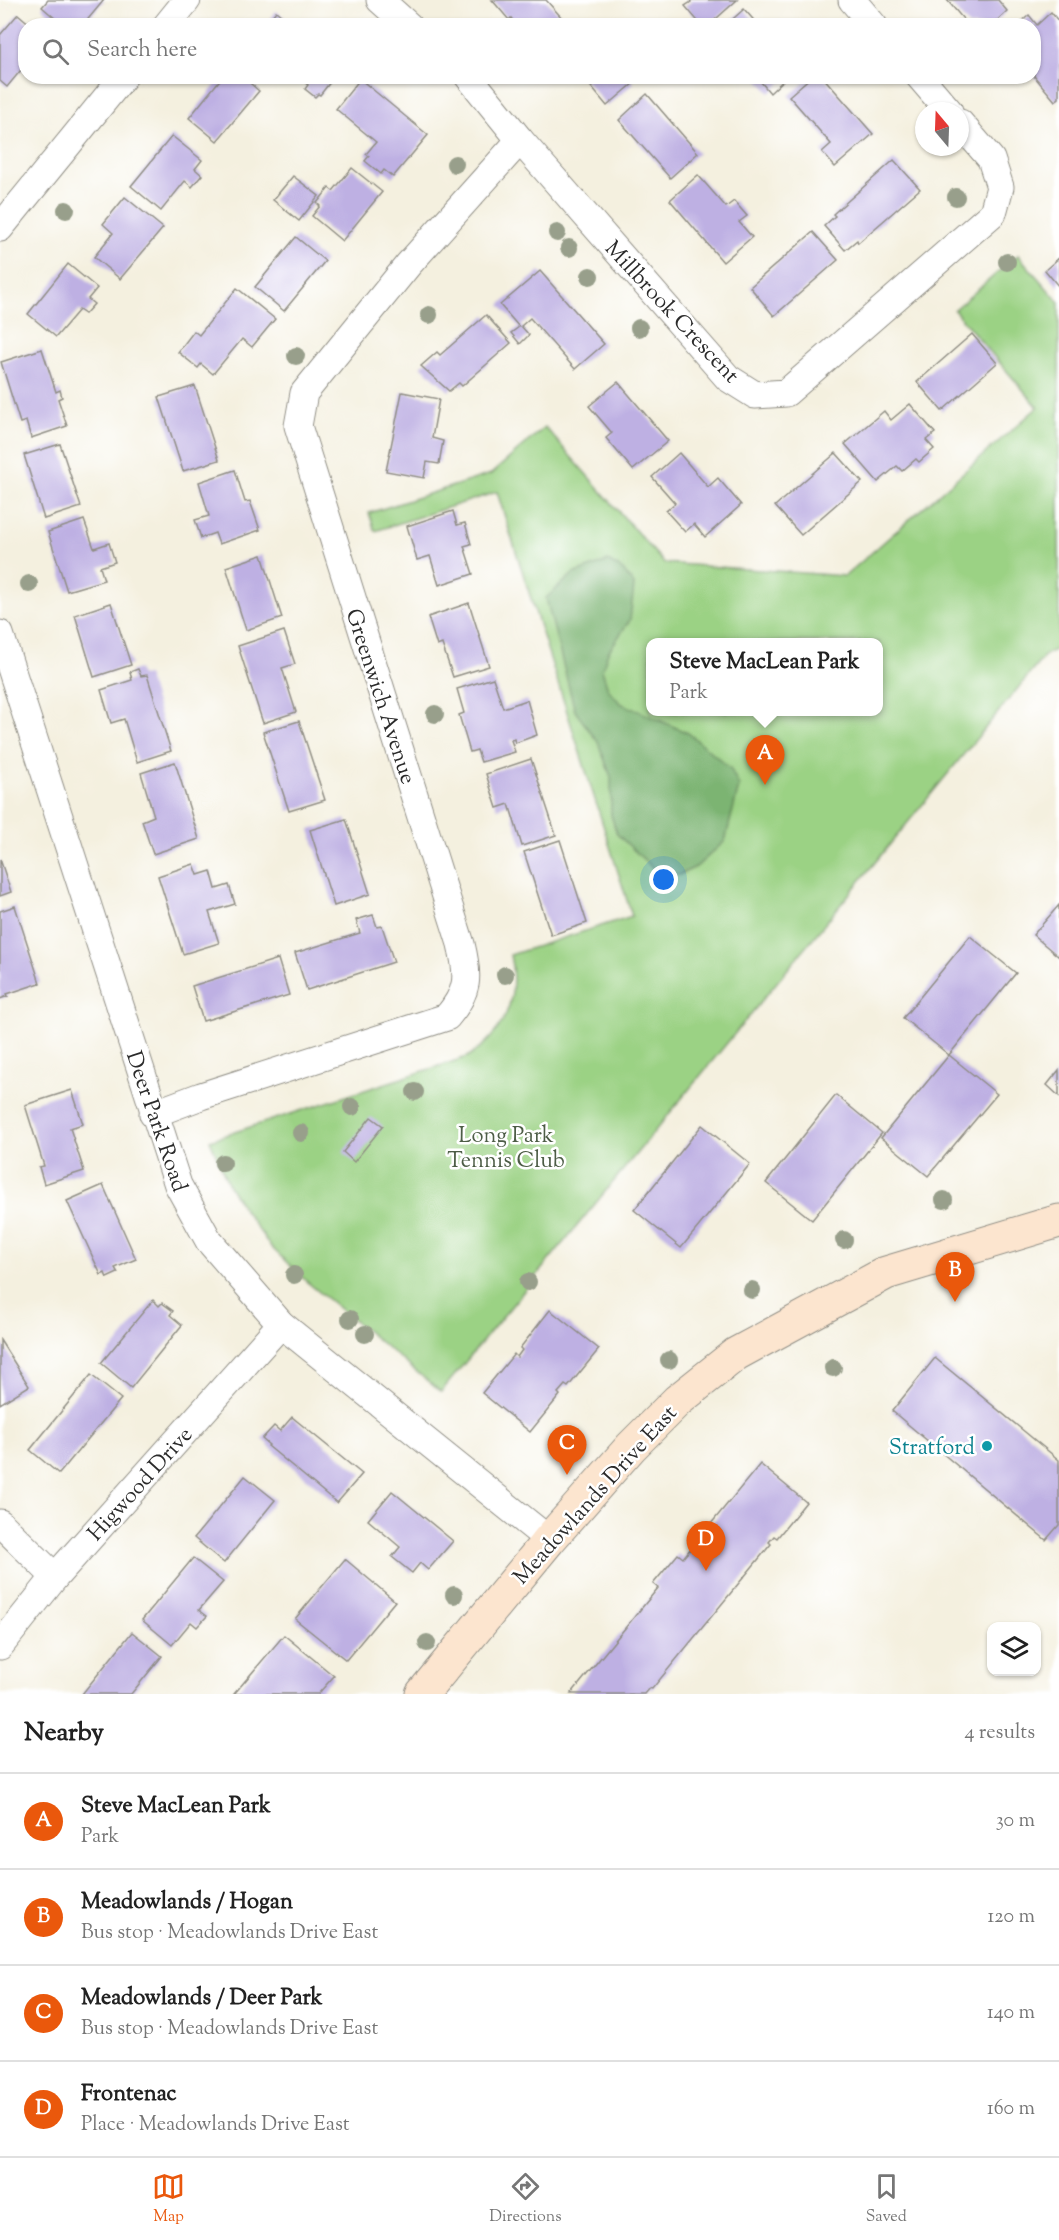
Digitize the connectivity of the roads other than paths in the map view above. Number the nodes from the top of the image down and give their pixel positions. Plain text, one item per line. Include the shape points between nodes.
1 (187, 0) edge
2 (380, 0) edge
3 (852, 0) edge
4 (172, 18) edge
5 (400, 18) edge
6 (867, 18) edge
7 (117, 84) edge
8 (474, 84) edge
9 (926, 84) edge
10 (941, 102) edge
11 (969, 133) edge
12 (520, 140) junction
13 (0, 228) edge
14 (0, 634) edge
15 (153, 1114) junction
16 (1059, 1221) edge
17 (281, 1324) junction
18 (0, 1523) edge
19 (549, 1540) junction
20 (55, 1577) junction
21 (0, 1646) edge
22 (422, 1694) edge

1 - 4 street
2 - 5 street
3 - 6 street
7 - 13 street
8 - 12 street, Millbrook Crescent
9 - 10 street
11 - 12 street, Millbrook Crescent via 991,159 1000,187 993,213 786,393 755,395 728,378
12 - 15 street, Greenwich Avenue via 408,265 304,393 298,426 461,944 467,986 447,1017
14 - 15 street, Deer Park Road
15 - 17 street, Deer Park Road via 177,1185 209,1241
16 - 19 main road, Meadowlands Drive East via 886,1273 750,1345 677,1401
17 - 19 street, Deer Park Road
17 - 20 street, Higwood Drive
18 - 20 street
19 - 22 main road, Meadowlands Drive East
20 - 21 street, Higwood Drive

